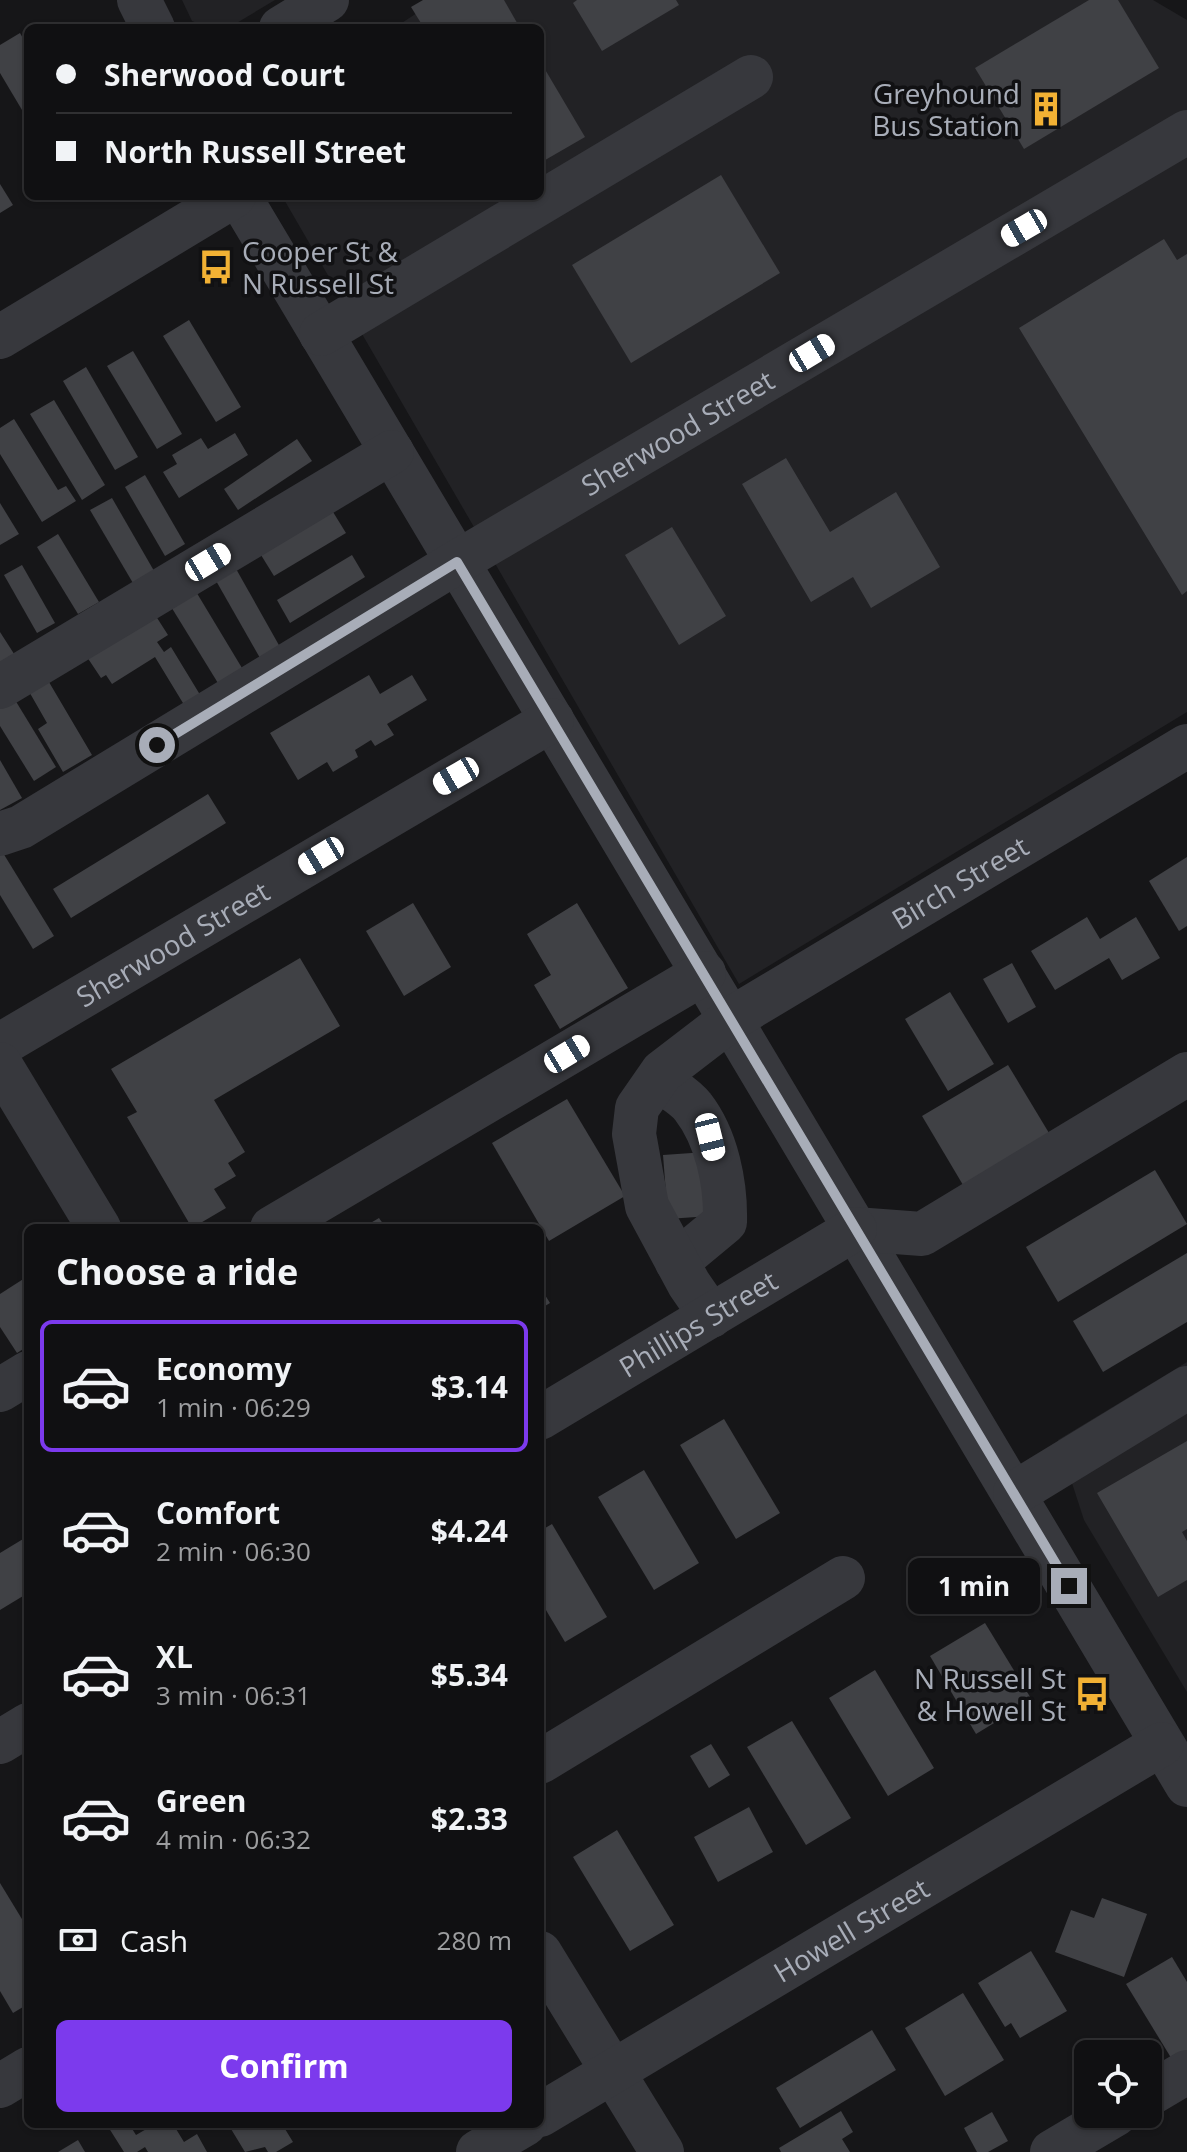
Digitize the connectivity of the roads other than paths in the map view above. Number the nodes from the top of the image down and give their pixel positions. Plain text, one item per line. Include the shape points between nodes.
1 (139, 0) edge
2 (327, 0) edge
3 (151, 24) edge
4 (288, 24) edge
5 (751, 77) dead end
6 (1187, 132) edge
7 (229, 200) edge
8 (238, 200) edge
9 (321, 334) junction
10 (0, 337) edge
11 (392, 452) junction
12 (457, 562) junction
13 (0, 687) edge
14 (552, 720) junction
15 (1187, 746) edge
16 (0, 834) edge
17 (704, 973) junction
18 (731, 1019) junction
19 (0, 1045) edge
20 (0, 1064) edge
21 (1187, 1074) edge
22 (658, 1079) junction
23 (97, 1224) edge
24 (279, 1224) edge
25 (855, 1229) junction
26 (677, 1262) junction
27 (711, 1316) junction
28 (24, 1375) edge
29 (1187, 1388) edge
30 (0, 1390) edge
31 (544, 1416) edge
32 (1015, 1493) junction
33 (843, 1578) dead end
34 (24, 1727) edge
35 (0, 1742) edge
36 (1162, 1744) junction
37 (544, 1760) edge
38 (1187, 1785) edge
39 (544, 1959) edge
40 (24, 2071) edge
41 (614, 2071) junction
42 (1187, 2072) edge
43 (0, 2086) edge
44 (1162, 2087) edge
45 (544, 2113) edge
46 (518, 2128) edge
47 (1092, 2128) edge
48 (478, 2152) edge
49 (662, 2152) edge
50 (1052, 2152) edge

1 - 3 street
2 - 4 street
5 - 9 street
6 - 12 street, Sherwood Street
7 - 10 street
8 - 9 street
9 - 11 street
11 - 12 street
11 - 13 street
12 - 14 street
12 - 16 street, Sherwood Street via 21,827
14 - 17 street
14 - 19 street, Sherwood Street
15 - 18 street, Birch Street
17 - 18 street
17 - 24 street
18 - 22 street, Birch Street
18 - 25 street
20 - 23 street
21 - 25 street via 922,1234
22 - 26 street, Birch Street via 637,1108 634,1134 647,1206
22 - 26 street via 692,1105 710,1137 725,1196 725,1222
25 - 27 street, Phillips Street
25 - 32 street
26 - 27 street, Birch Street
27 - 31 street, Phillips Street
28 - 30 street
29 - 32 street
32 - 36 street
33 - 37 street
34 - 35 street
36 - 38 street
36 - 41 street, Howell Street
39 - 41 street
40 - 43 street
41 - 45 street, Howell Street
41 - 49 street
42 - 44 street
46 - 48 street
47 - 50 street

